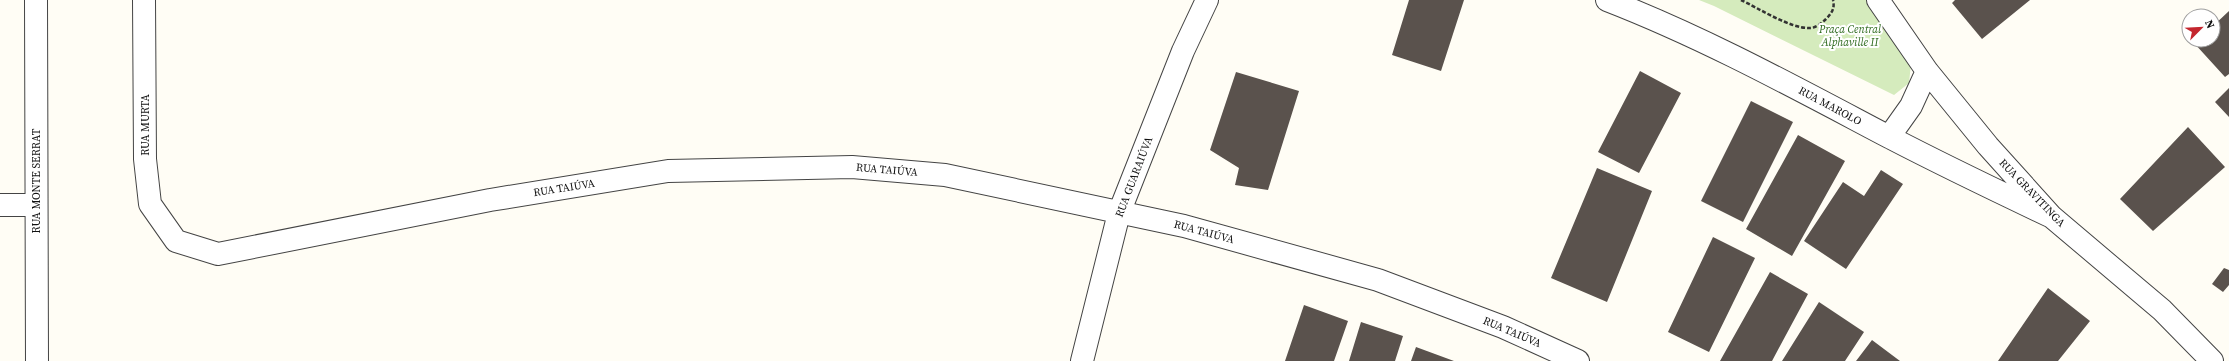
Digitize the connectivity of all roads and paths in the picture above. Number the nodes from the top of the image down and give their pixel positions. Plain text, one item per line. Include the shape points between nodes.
1 (36, 0) edge
2 (144, 0) edge
3 (1207, 0) edge
4 (1607, 0) edge
5 (1741, 0) edge
6 (1834, 0) edge
7 (1878, 0) edge
8 (1927, 71) junction
9 (1889, 136) junction
10 (0, 205) edge
11 (36, 205) junction
12 (1119, 213) junction
13 (2052, 217) junction
14 (176, 241) joint
15 (37, 361) edge
16 (1082, 361) edge
17 (1578, 361) edge
18 (2212, 361) edge

1 - 11 street, RUA MONTE SERRAT
2 - 14 street, RUA MURTA via 145,159 150,204
3 - 12 street, RUA GUARAIÚVA via 1183,51
4 - 9 street, RUA MAROLO via 1750,63
5 - 6 path via 1797,26 1811,28 1822,23 1830,15 1835,6
7 - 8 street, RUA GRAVITINGA
8 - 9 street via 1911,106
8 - 13 street, RUA GRAVITINGA via 1988,146
9 - 13 street, RUA MAROLO
10 - 11 street
11 - 15 street, RUA MONTE SERRAT
12 - 14 street, RUA TAIÚVA via 945,175 852,166 668,172 490,200 218,254
12 - 16 street, RUA GUARAIÚVA
12 - 17 street, RUA TAIÚVA via 1184,226 1378,280 1504,327
13 - 18 street, RUA GRAVITINGA via 2162,310

